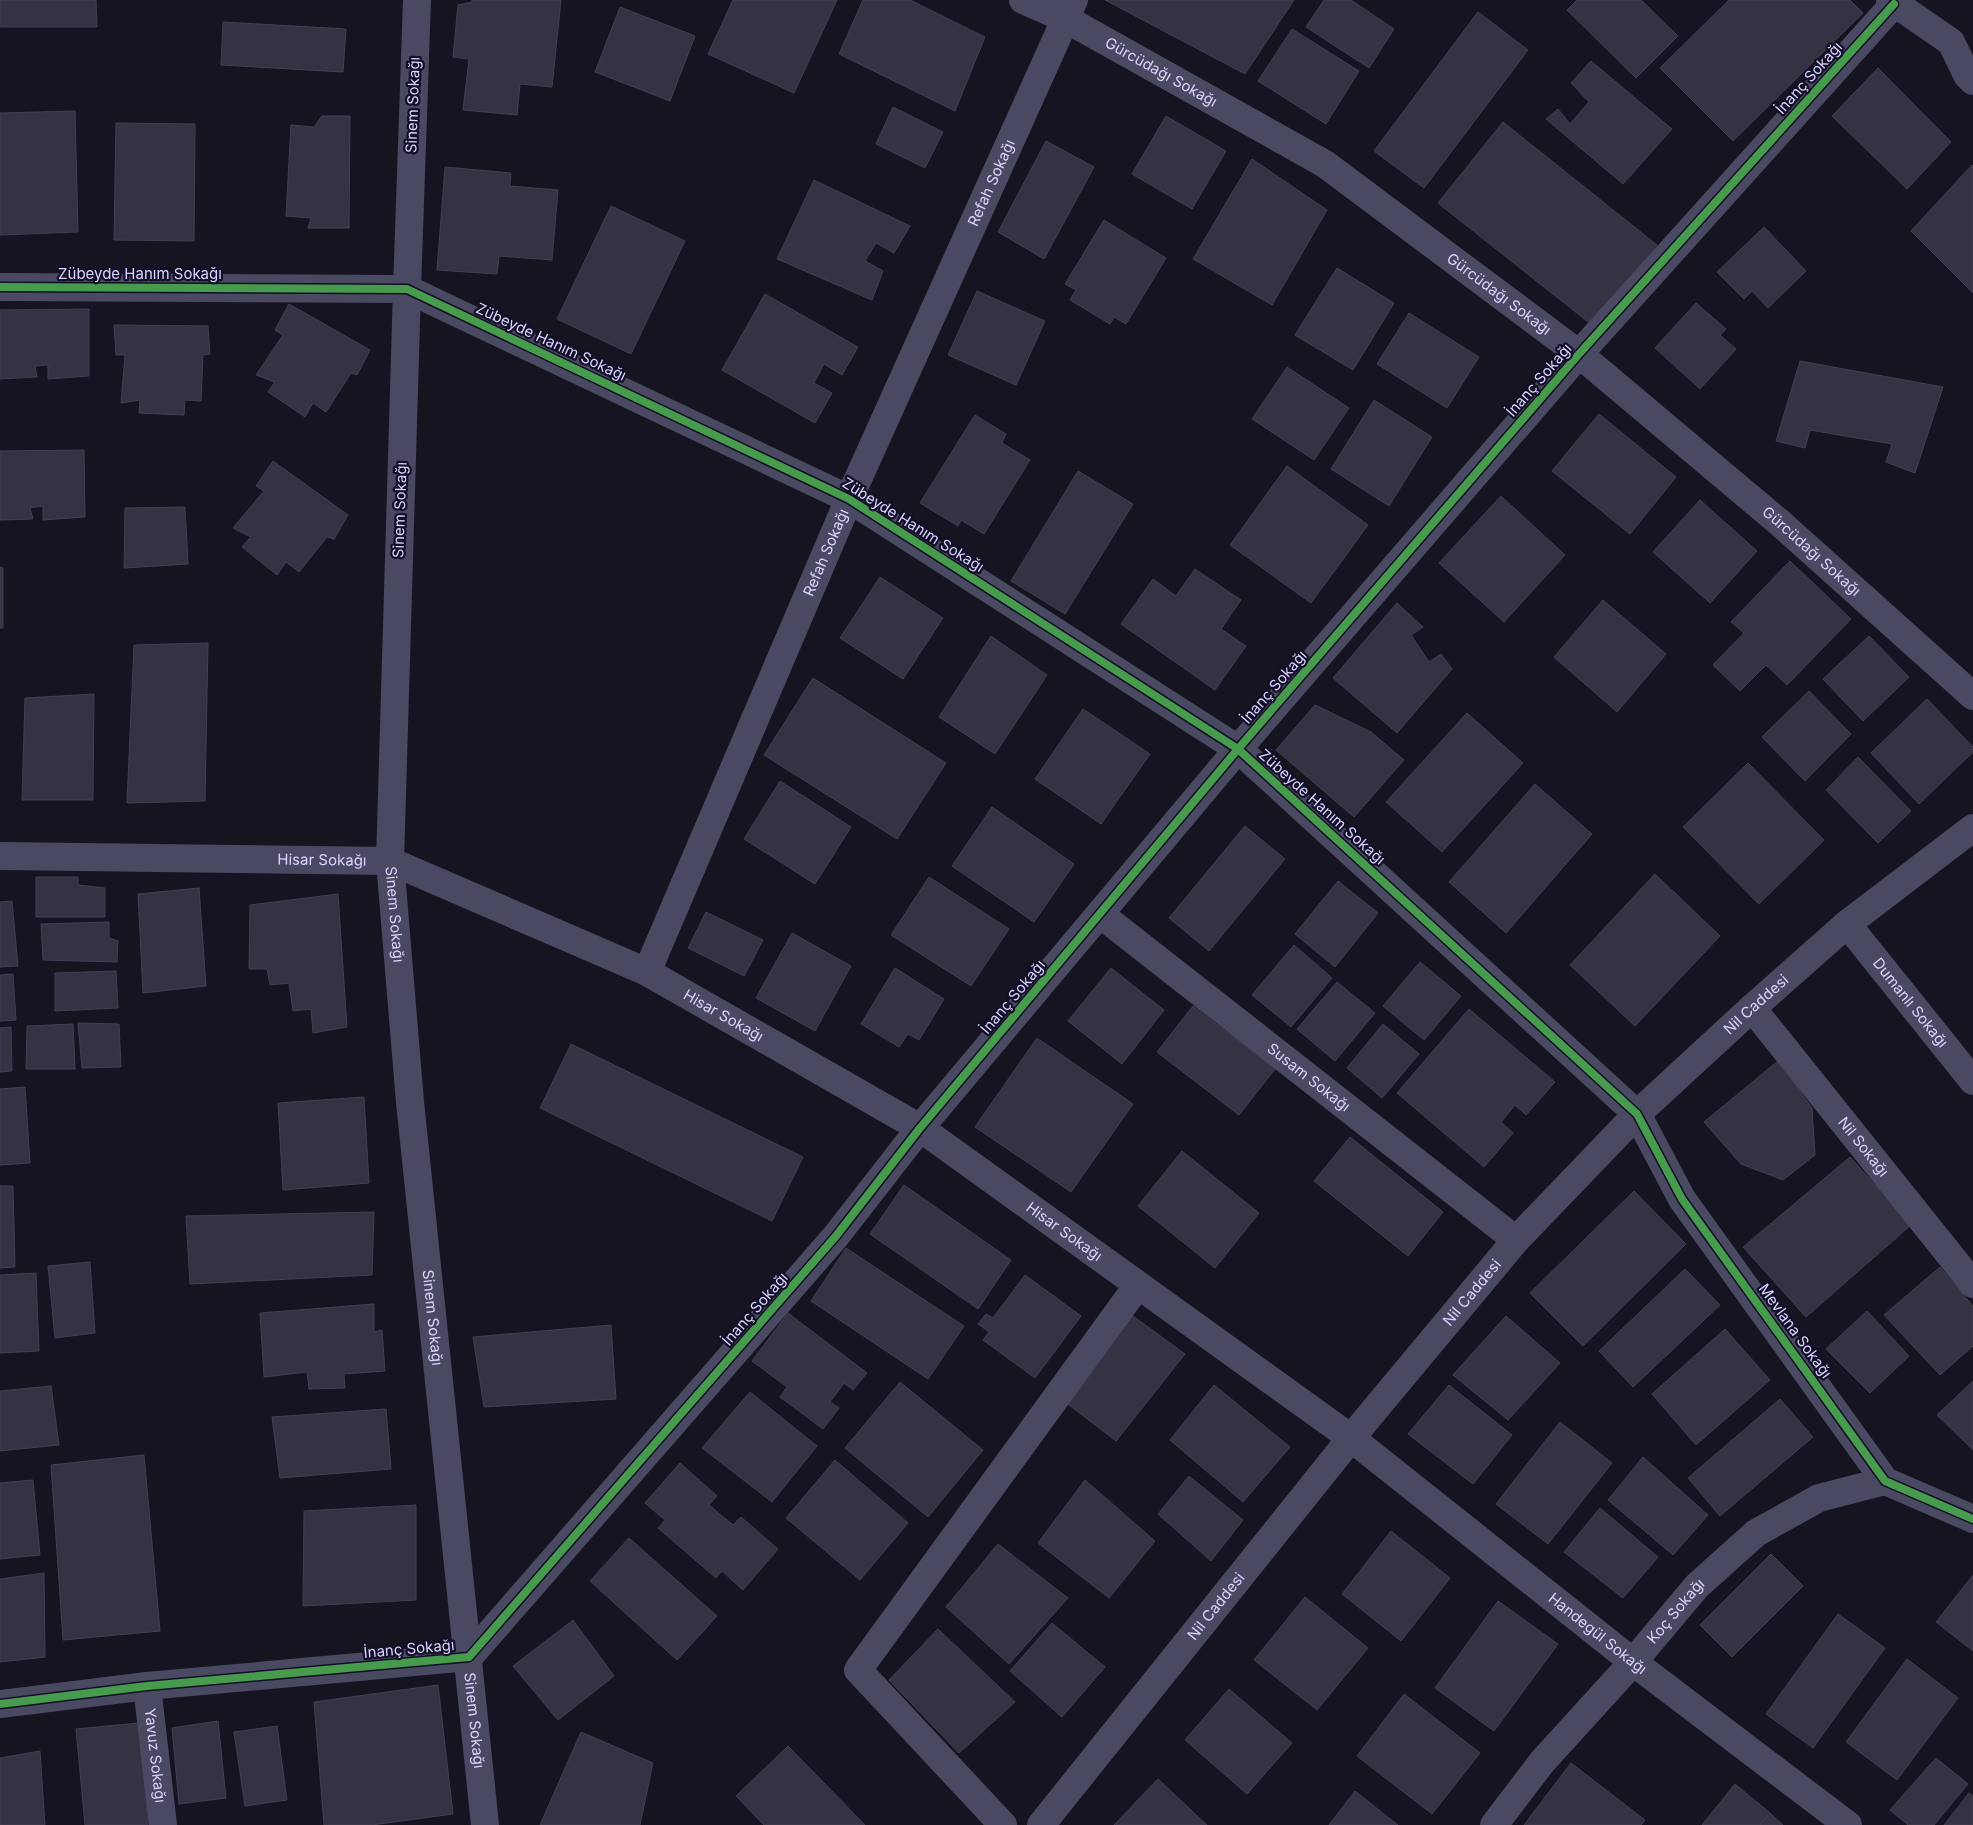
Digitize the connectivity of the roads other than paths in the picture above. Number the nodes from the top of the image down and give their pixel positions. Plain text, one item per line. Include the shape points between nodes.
1 (417, 0) edge
2 (1023, 0) edge
3 (1892, 2) edge
4 (1070, 10) edge
5 (1973, 46) edge
6 (1970, 78) edge
7 (0, 287) edge
8 (407, 289) junction
9 (1580, 354) junction
10 (850, 499) junction
11 (1973, 696) edge
12 (1238, 749) junction
13 (1972, 832) edge
14 (0, 856) edge
15 (390, 861) junction
16 (1100, 914) junction
17 (1847, 924) junction
18 (647, 972) junction
19 (1752, 1008) junction
20 (1973, 1081) edge
21 (1637, 1114) junction
22 (920, 1128) junction
23 (1516, 1240) junction
24 (1973, 1284) edge
25 (1138, 1285) junction
26 (1352, 1438) junction
27 (1885, 1481) junction
28 (1973, 1519) edge
29 (469, 1657) junction
30 (1633, 1662) junction
31 (147, 1686) junction
32 (0, 1704) edge
33 (162, 1825) edge
34 (485, 1825) edge
35 (1003, 1825) edge
36 (1041, 1825) edge
37 (1494, 1825) edge
38 (1848, 1825) edge

1 - 8 street, Sinem Sokağı
2 - 4 street, Gürcüdağı Sokağı
3 - 6 street via 1951,42
3 - 9 street, İnanç Sokağı
4 - 9 street, Gürcüdağı Sokağı via 1325,164
4 - 10 street, Refah Sokağı
5 - 6 street
7 - 8 street, Zübeyde Hanım Sokağı
8 - 10 street, Zübeyde Hanım Sokağı
8 - 15 street, Sinem Sokağı
9 - 11 street, Gürcüdağı Sokağı via 1780,523
9 - 12 street, İnanç Sokağı
10 - 12 street, Zübeyde Hanım Sokağı
10 - 18 street, Refah Sokağı
12 - 16 street, İnanç Sokağı
12 - 21 street, Zübeyde Hanım Sokağı
13 - 17 street, Nil Caddesi
14 - 15 street, Hisar Sokağı
15 - 18 street, Hisar Sokağı
15 - 29 street, Sinem Sokağı via 410,1102
16 - 22 street, İnanç Sokağı
16 - 23 street, Susam Sokağı
17 - 19 street, Nil Caddesi
17 - 20 street, Dumanlı Sokağı
18 - 22 street, Hisar Sokağı
19 - 21 street, Nil Caddesi
19 - 24 street, Nil Sokağı
21 - 23 street, Nil Caddesi
21 - 27 street, Mevlana Sokağı via 1682,1199
22 - 25 street, Hisar Sokağı
22 - 29 street, İnanç Sokağı via 823,1251
23 - 26 street, Nil Caddesi
25 - 26 street, Hisar Sokağı
25 - 35 street via 858,1670
26 - 30 street, Handegül Sokağı
26 - 36 street, Nil Caddesi
27 - 28 street
27 - 30 street, Koç Sokağı via 1819,1498 1756,1533 1697,1586
29 - 31 street, İnanç Sokağı
29 - 34 street, Sinem Sokağı
30 - 37 street, Koç Sokağı via 1542,1762
30 - 38 street, Handegül Sokağı
31 - 32 street, İnanç Sokağı
31 - 33 street, Yavuz Sokağı

